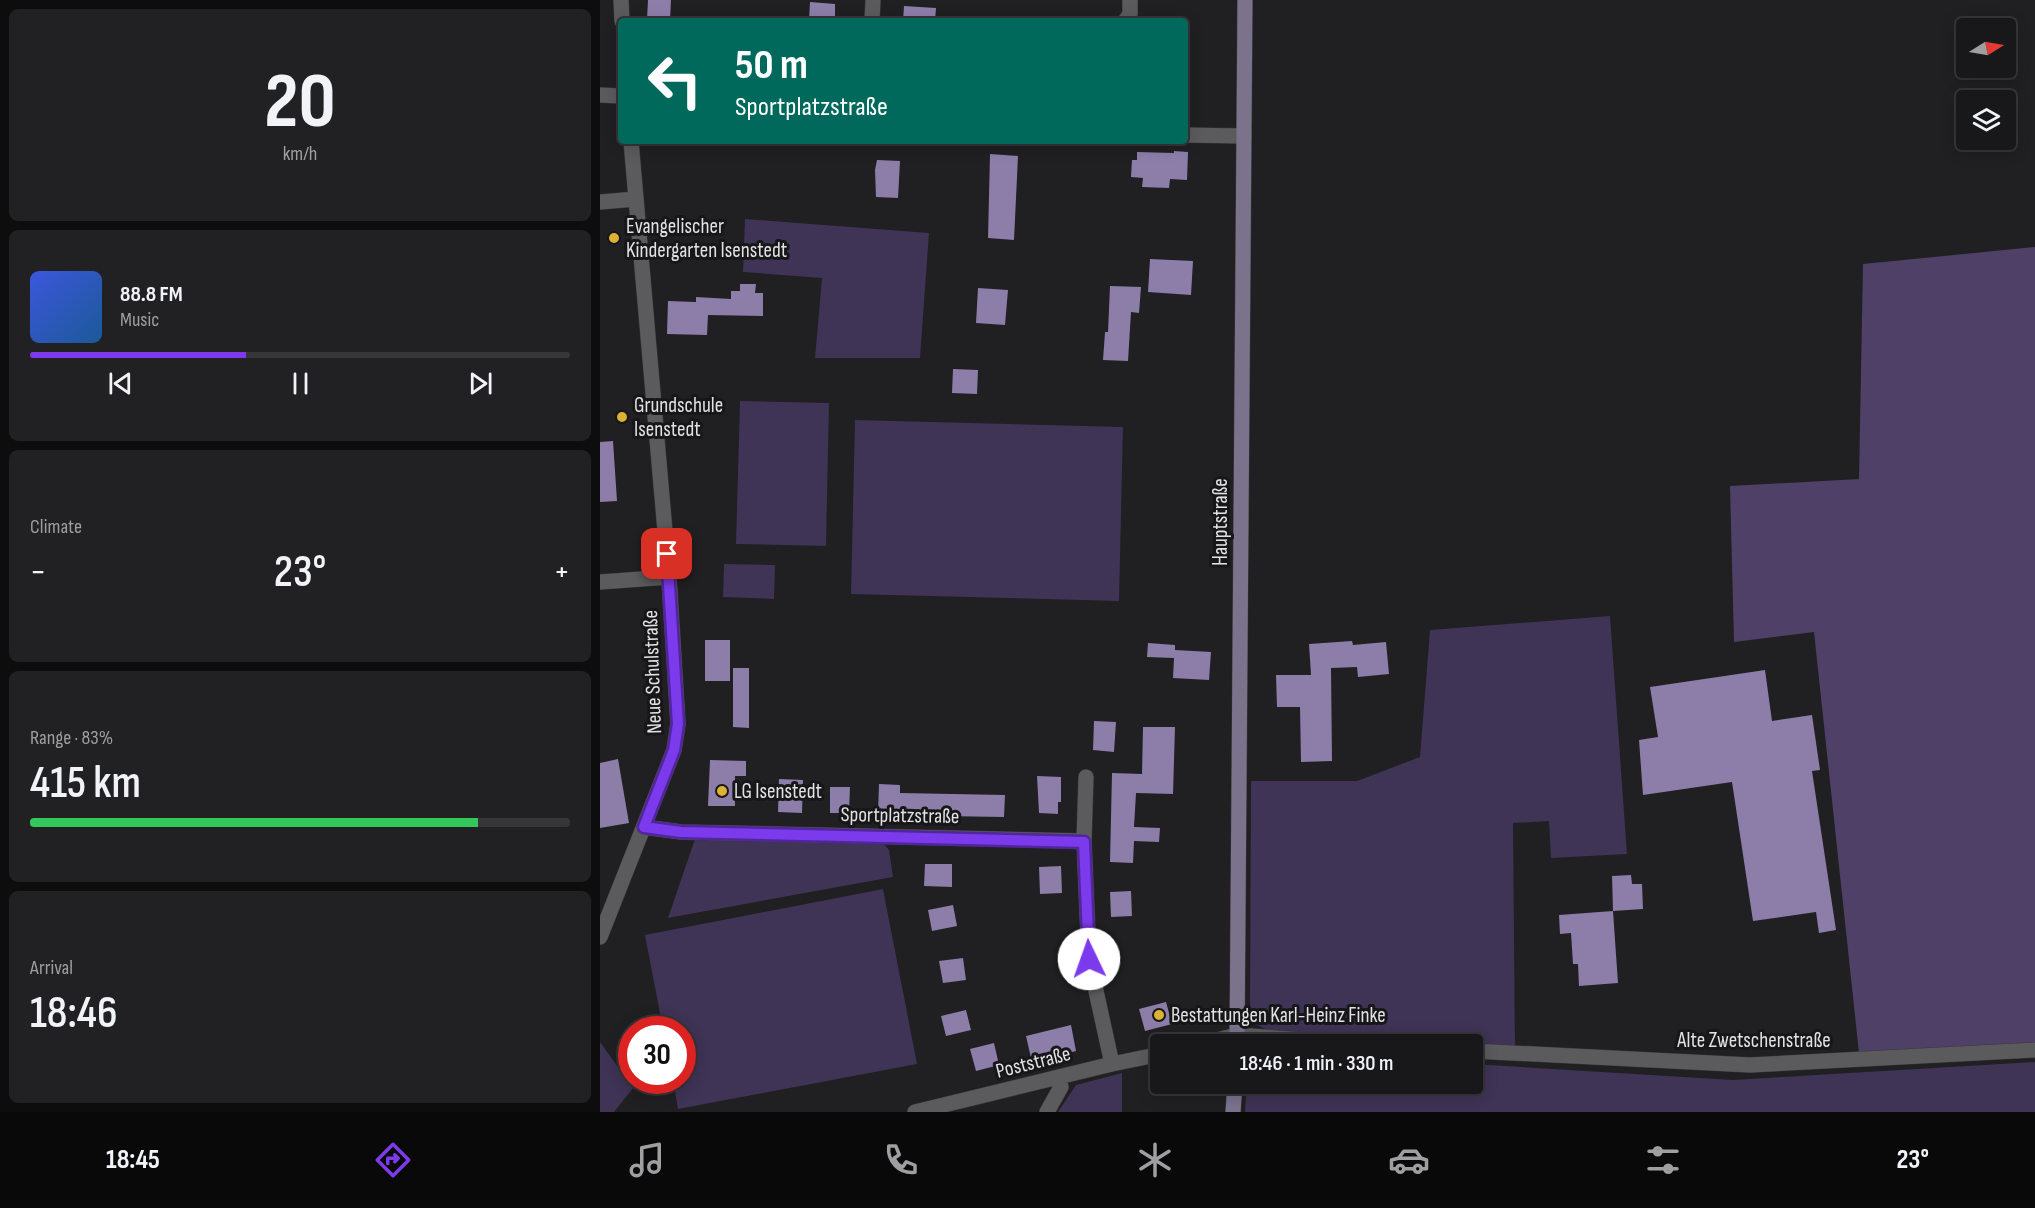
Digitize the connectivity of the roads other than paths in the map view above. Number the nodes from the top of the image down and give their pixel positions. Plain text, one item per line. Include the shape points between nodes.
1 (621, 0) edge
2 (873, 0) edge
3 (1130, 0) edge
4 (1245, 0) edge
5 (622, 18) edge
6 (872, 18) edge
7 (1127, 18) edge
8 (600, 95) edge
9 (618, 96) edge
10 (1188, 135) edge
11 (1244, 136) junction
12 (631, 144) edge
13 (636, 199) junction
14 (600, 202) edge
15 (669, 577) junction
16 (600, 582) edge
17 (1086, 777) dead end
18 (644, 827) junction
19 (1084, 842) junction
20 (600, 937) edge
21 (1237, 1034) edge
22 (2035, 1050) edge
23 (1483, 1052) edge
24 (1150, 1056) edge
25 (1112, 1064) junction
26 (1059, 1077) junction
27 (1234, 1094) edge
28 (915, 1112) edge
29 (1047, 1112) edge
30 (1233, 1112) edge

1 - 5 street
2 - 6 street
3 - 7 street
4 - 11 main road, Hauptstraße
8 - 9 street
10 - 11 street
11 - 21 main road, Hauptstraße
12 - 13 street, Neue Schulstraße
13 - 14 street
13 - 15 street, Neue Schulstraße
15 - 16 street
15 - 18 street, Neue Schulstraße via 678,724 674,750
17 - 19 street
18 - 19 street, Sportplatzstraße via 681,832
18 - 20 street, Neue Schulstraße
19 - 25 street via 1089,959
22 - 23 street, Alte Zwetschenstraße via 1750,1065
24 - 25 street, Poststraße
25 - 26 street, Poststraße
26 - 28 street, Poststraße
26 - 29 street via 1061,1087
27 - 30 main road

